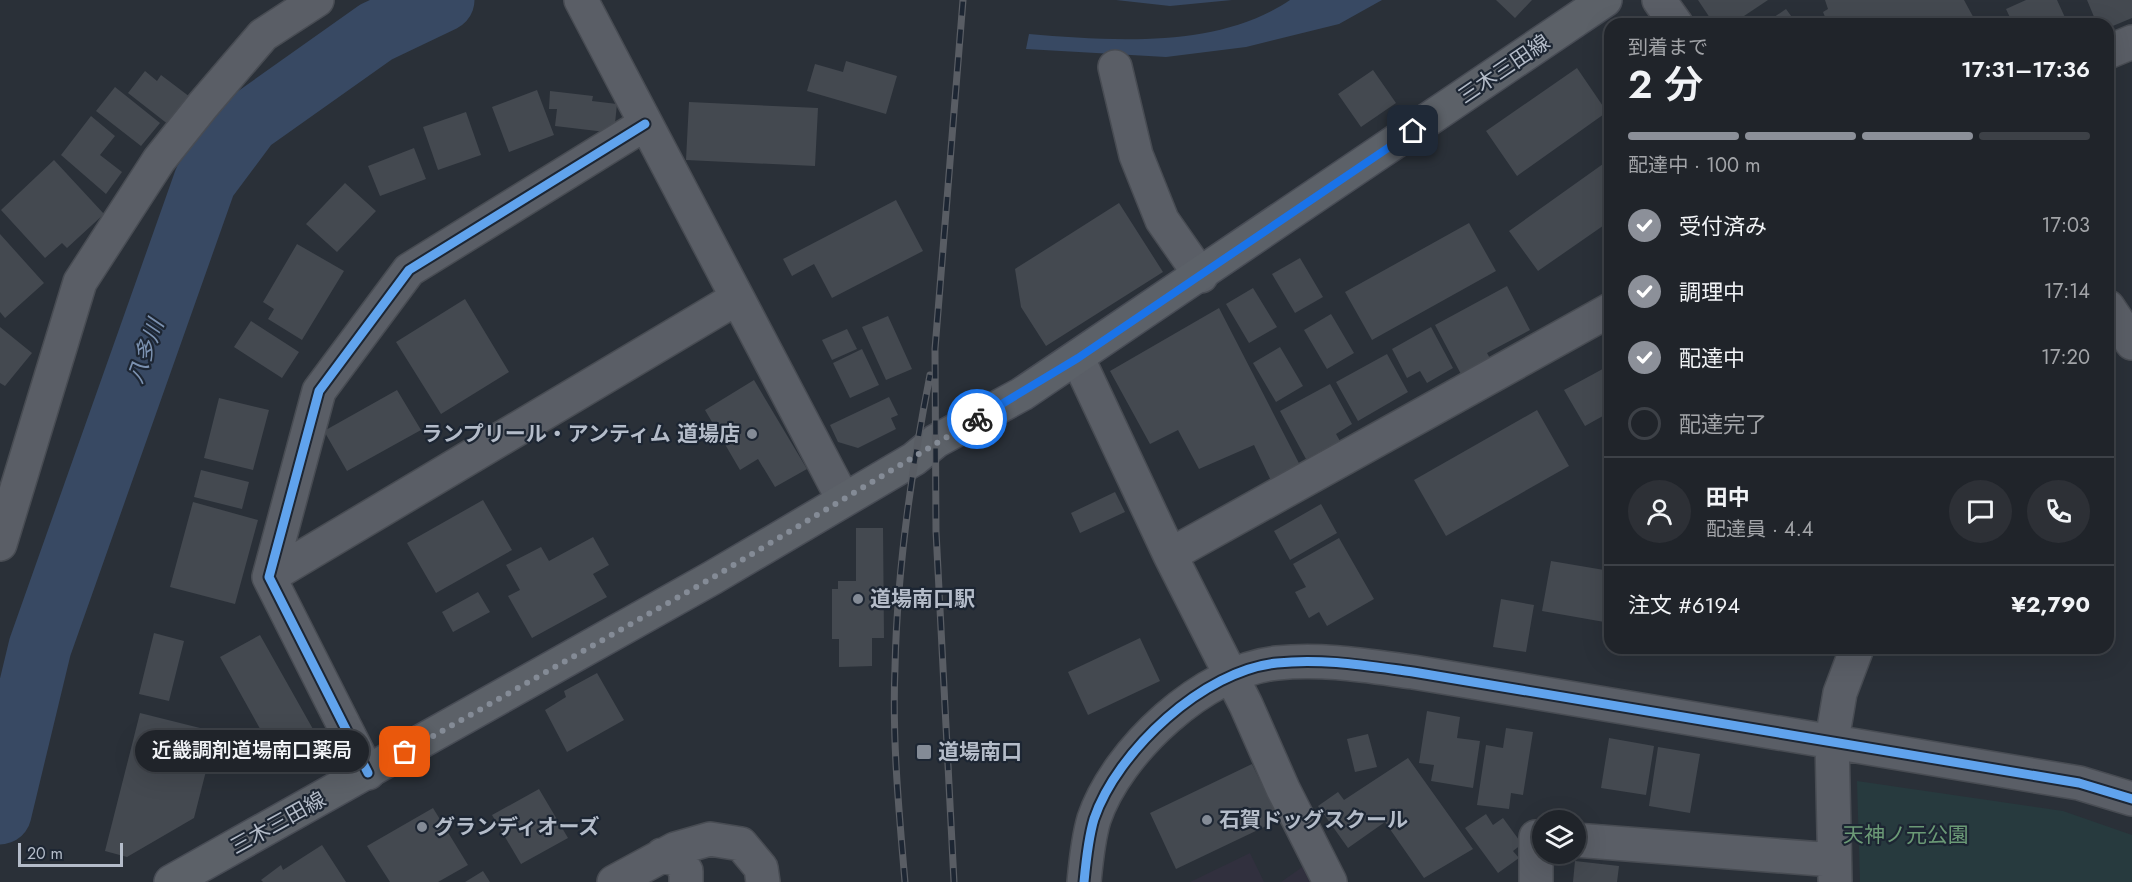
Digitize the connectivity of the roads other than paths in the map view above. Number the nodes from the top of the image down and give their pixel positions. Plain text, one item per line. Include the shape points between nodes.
1 (317, 0) edge
2 (581, 0) edge
3 (1605, 0) edge
4 (1659, 0) edge
5 (1672, 18) edge
6 (2132, 42) edge
7 (2114, 50) edge
8 (1115, 67) dead end
9 (645, 124) junction
10 (1201, 276) junction
11 (737, 298) junction
12 (1604, 313) edge
13 (2114, 316) edge
14 (2132, 343) edge
15 (1078, 358) junction
16 (843, 499) junction
17 (0, 544) edge
18 (1170, 555) junction
19 (269, 577) junction
20 (1855, 654) edge
21 (1231, 676) junction
22 (1832, 740) junction
23 (368, 773) junction
24 (2132, 799) edge
25 (1586, 841) edge
26 (662, 855) junction
27 (1536, 864) edge
28 (1834, 871) edge
29 (171, 882) edge
30 (614, 882) edge
31 (686, 882) edge
32 (763, 882) edge
33 (1084, 882) edge
34 (1330, 882) edge
35 (1536, 882) edge

1 - 17 street via 264,35 203,105 159,160 80,282
2 - 9 street
3 - 10 main road, 三木三田線
4 - 5 street
6 - 7 street
8 - 10 street via 1136,155 1162,220
9 - 11 street
9 - 19 street via 409,270 319,391
10 - 15 main road, 三木三田線
11 - 16 street
11 - 19 street
12 - 18 street
13 - 14 street
15 - 16 main road, 三木三田線
15 - 18 street
16 - 23 main road, 三木三田線
18 - 21 street
19 - 23 street
20 - 22 street via 1840,693
21 - 22 street via 1275,663 1328,660
21 - 33 street via 1160,721 1120,770 1094,818
21 - 34 street
22 - 24 street via 2079,783
22 - 28 street
23 - 29 main road, 三木三田線
25 - 28 street
26 - 30 street
26 - 31 street via 678,860 686,871
26 - 32 street via 710,838 741,844 761,868
27 - 35 street

